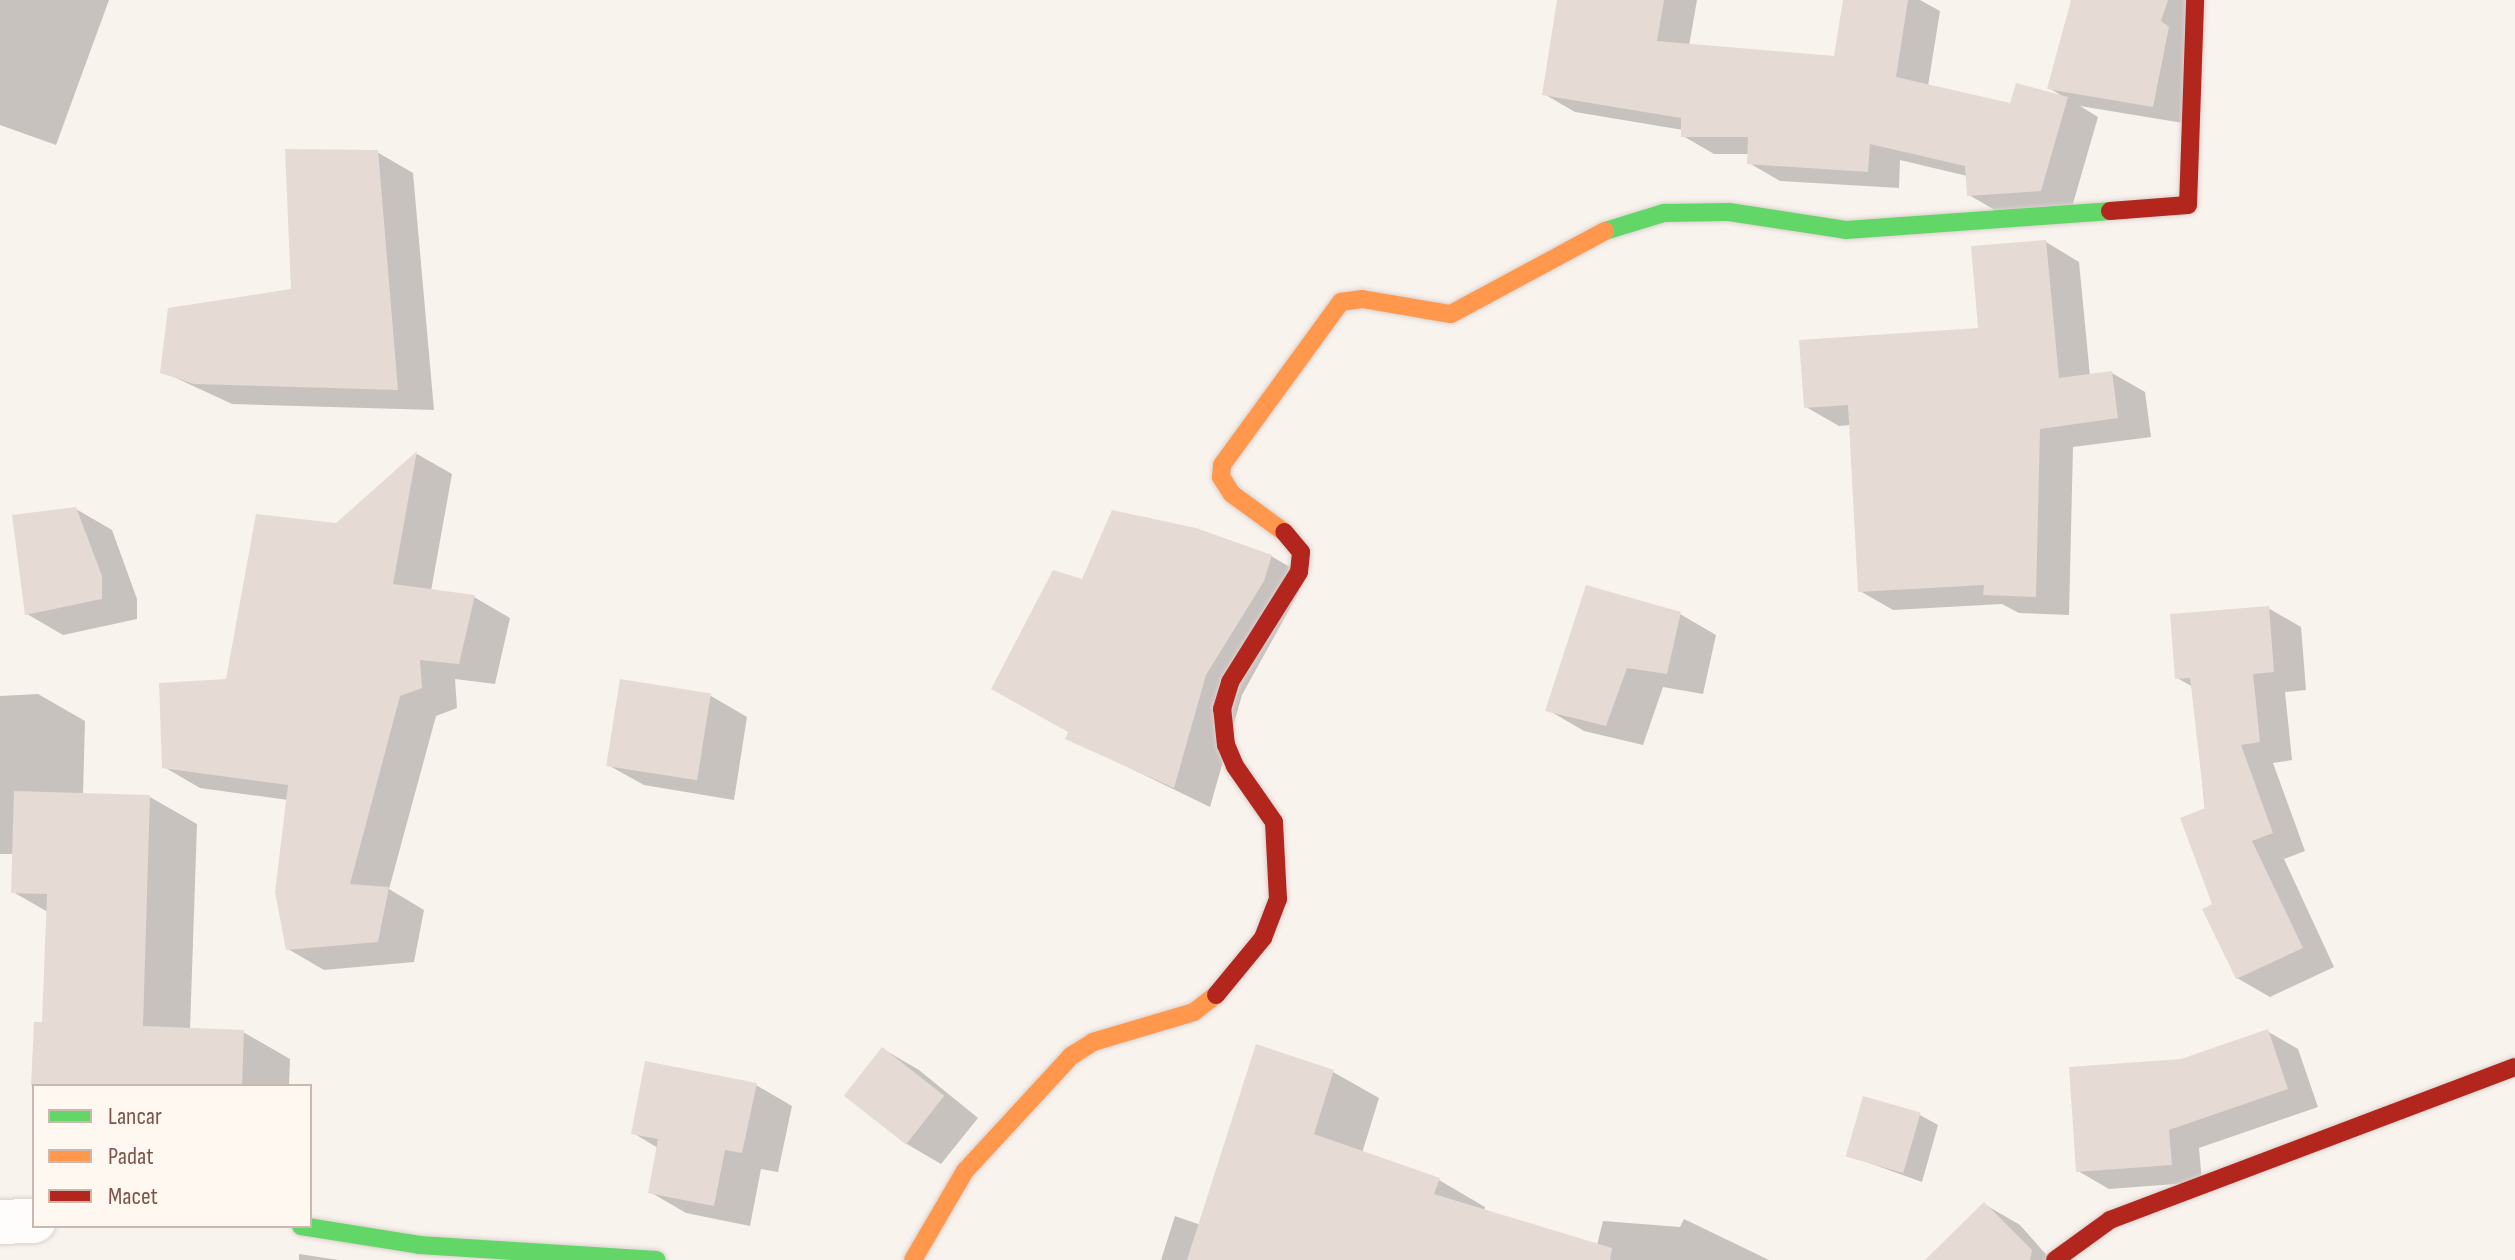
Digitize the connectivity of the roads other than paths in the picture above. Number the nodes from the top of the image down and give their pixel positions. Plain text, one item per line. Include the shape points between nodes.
1 (2195, 0) edge
2 (2515, 1067) edge
3 (32, 1221) edge
4 (0, 1222) edge
5 (312, 1228) edge
6 (657, 1260) edge
7 (913, 1260) edge
8 (2055, 1260) edge

1 - 7 street via 2188,205 1846,230 1729,212 1664,213 1608,229 1451,314 1362,299 1341,302 1222,465 1221,477 1232,494 1289,535 1301,552 1299,572 1230,682 1222,709 1226,745 1235,766 1274,822 1278,899 1263,938 1226,987 1194,1012 1093,1042 1071,1056 965,1171
2 - 8 street via 2110,1220
3 - 4 street
5 - 6 street via 419,1245

